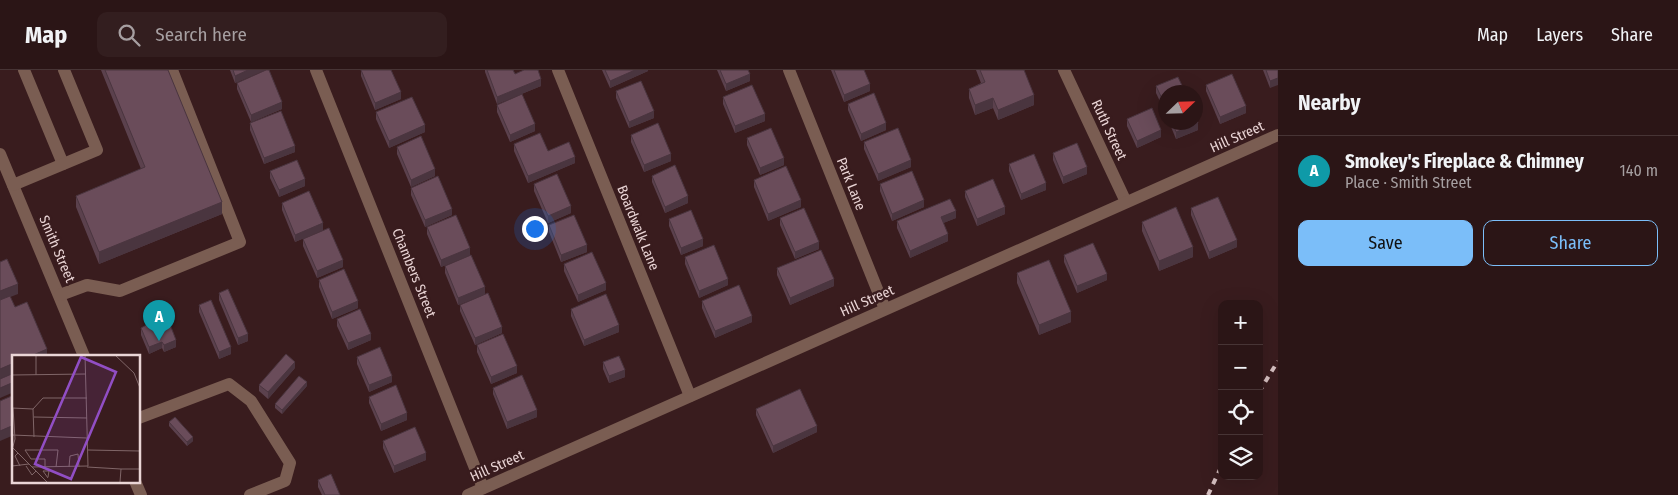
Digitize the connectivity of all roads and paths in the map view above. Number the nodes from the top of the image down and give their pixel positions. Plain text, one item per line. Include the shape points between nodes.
1 (24, 70) edge
2 (64, 70) edge
3 (172, 70) edge
4 (316, 70) edge
5 (558, 70) edge
6 (789, 70) edge
7 (1064, 70) edge
8 (1278, 135) edge
9 (0, 154) edge
10 (62, 164) junction
11 (13, 185) junction
12 (1126, 202) junction
13 (60, 295) junction
14 (885, 310) junction
15 (84, 355) edge
16 (690, 396) junction
17 (140, 418) edge
18 (135, 482) edge
19 (484, 488) junction
20 (141, 495) edge
21 (250, 495) edge
22 (468, 495) edge

1 - 10 street
2 - 10 street via 97,150
3 - 13 street via 240,242 120,291 87,285
4 - 19 street, Chambers Street
5 - 16 street, Boardwalk Lane
6 - 14 street, Park Lane
7 - 12 street, Ruth Street
8 - 12 street, Hill Street
9 - 11 street, Smith Street
10 - 11 street
11 - 13 street, Smith Street
12 - 14 street, Hill Street
13 - 15 street, Smith Street
14 - 16 street, Hill Street
16 - 19 street, Hill Street
17 - 21 street via 230,384 251,401 290,463 285,481
18 - 20 street
19 - 22 street, Hill Street

